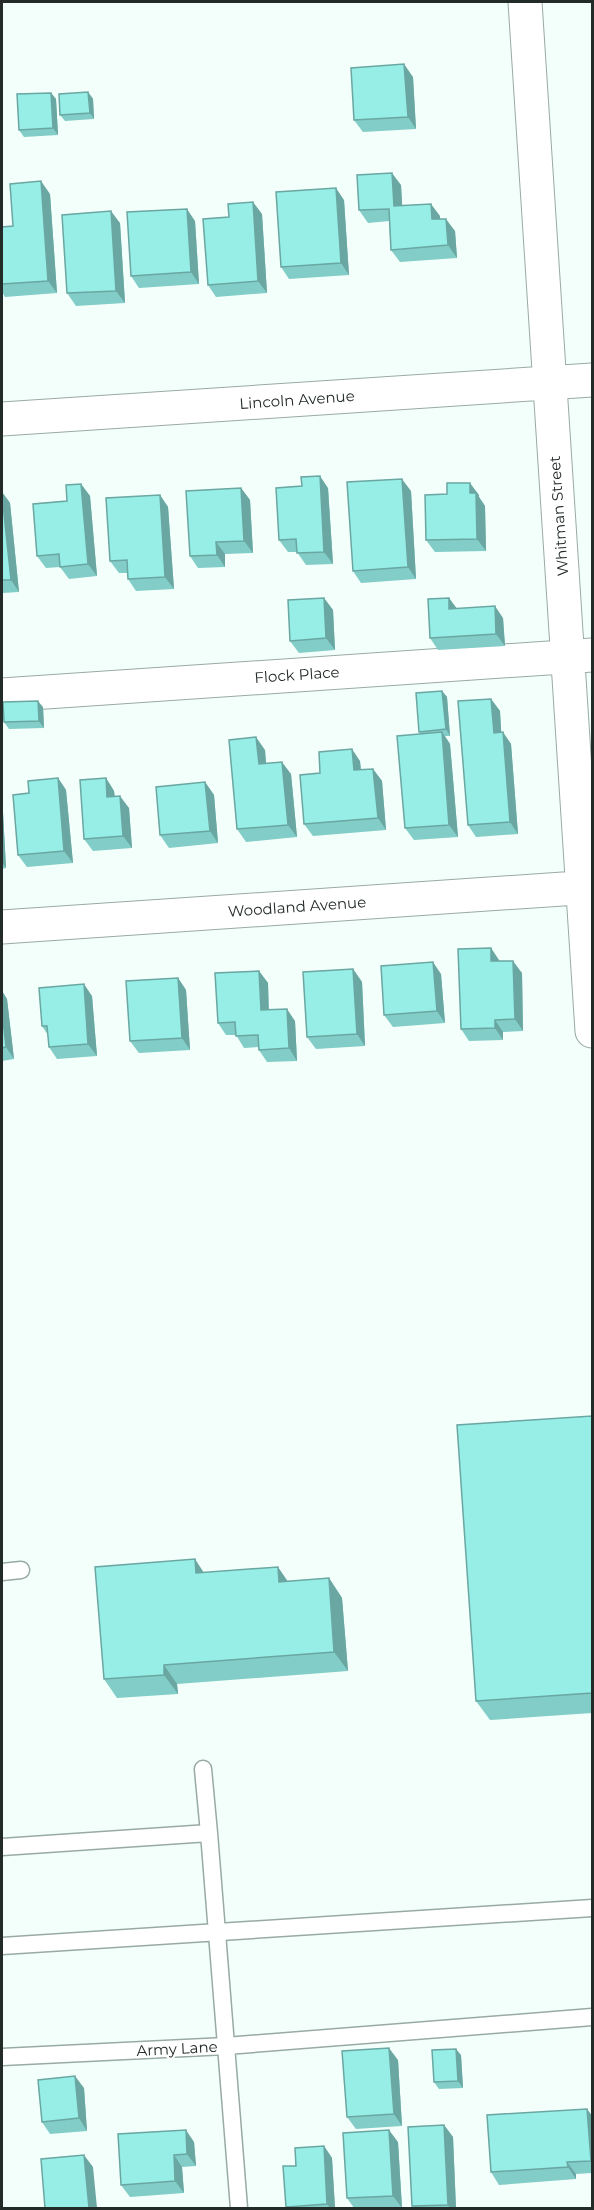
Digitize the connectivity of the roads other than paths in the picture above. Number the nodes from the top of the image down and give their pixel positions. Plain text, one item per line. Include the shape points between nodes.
1 (525, 2) edge
2 (592, 380) edge
3 (550, 383) junction
4 (2, 419) edge
5 (580, 656) edge
6 (2, 695) edge
7 (588, 887) edge
8 (2, 927) edge
9 (592, 1030) edge
10 (21, 1570) dead end
11 (2, 1572) edge
12 (203, 1768) dead end
13 (209, 1833) junction
14 (2, 1847) edge
15 (592, 1908) edge
16 (216, 1932) junction
17 (2, 1946) edge
18 (592, 2017) edge
19 (226, 2046) junction
20 (2, 2057) edge
21 (239, 2208) edge

1 - 3 street, Whitman Street
2 - 3 street, Lincoln Avenue
3 - 4 street, Lincoln Avenue
3 - 5 street, Whitman Street
5 - 6 street, Flock Place
5 - 7 street, Whitman Street
7 - 8 street, Woodland Avenue
7 - 9 street, Whitman Street
10 - 11 lane
12 - 13 lane
13 - 14 lane
13 - 16 lane
15 - 16 lane
16 - 17 lane
16 - 19 lane
18 - 19 lane
19 - 20 lane, Army Lane
19 - 21 lane, Army Lane

